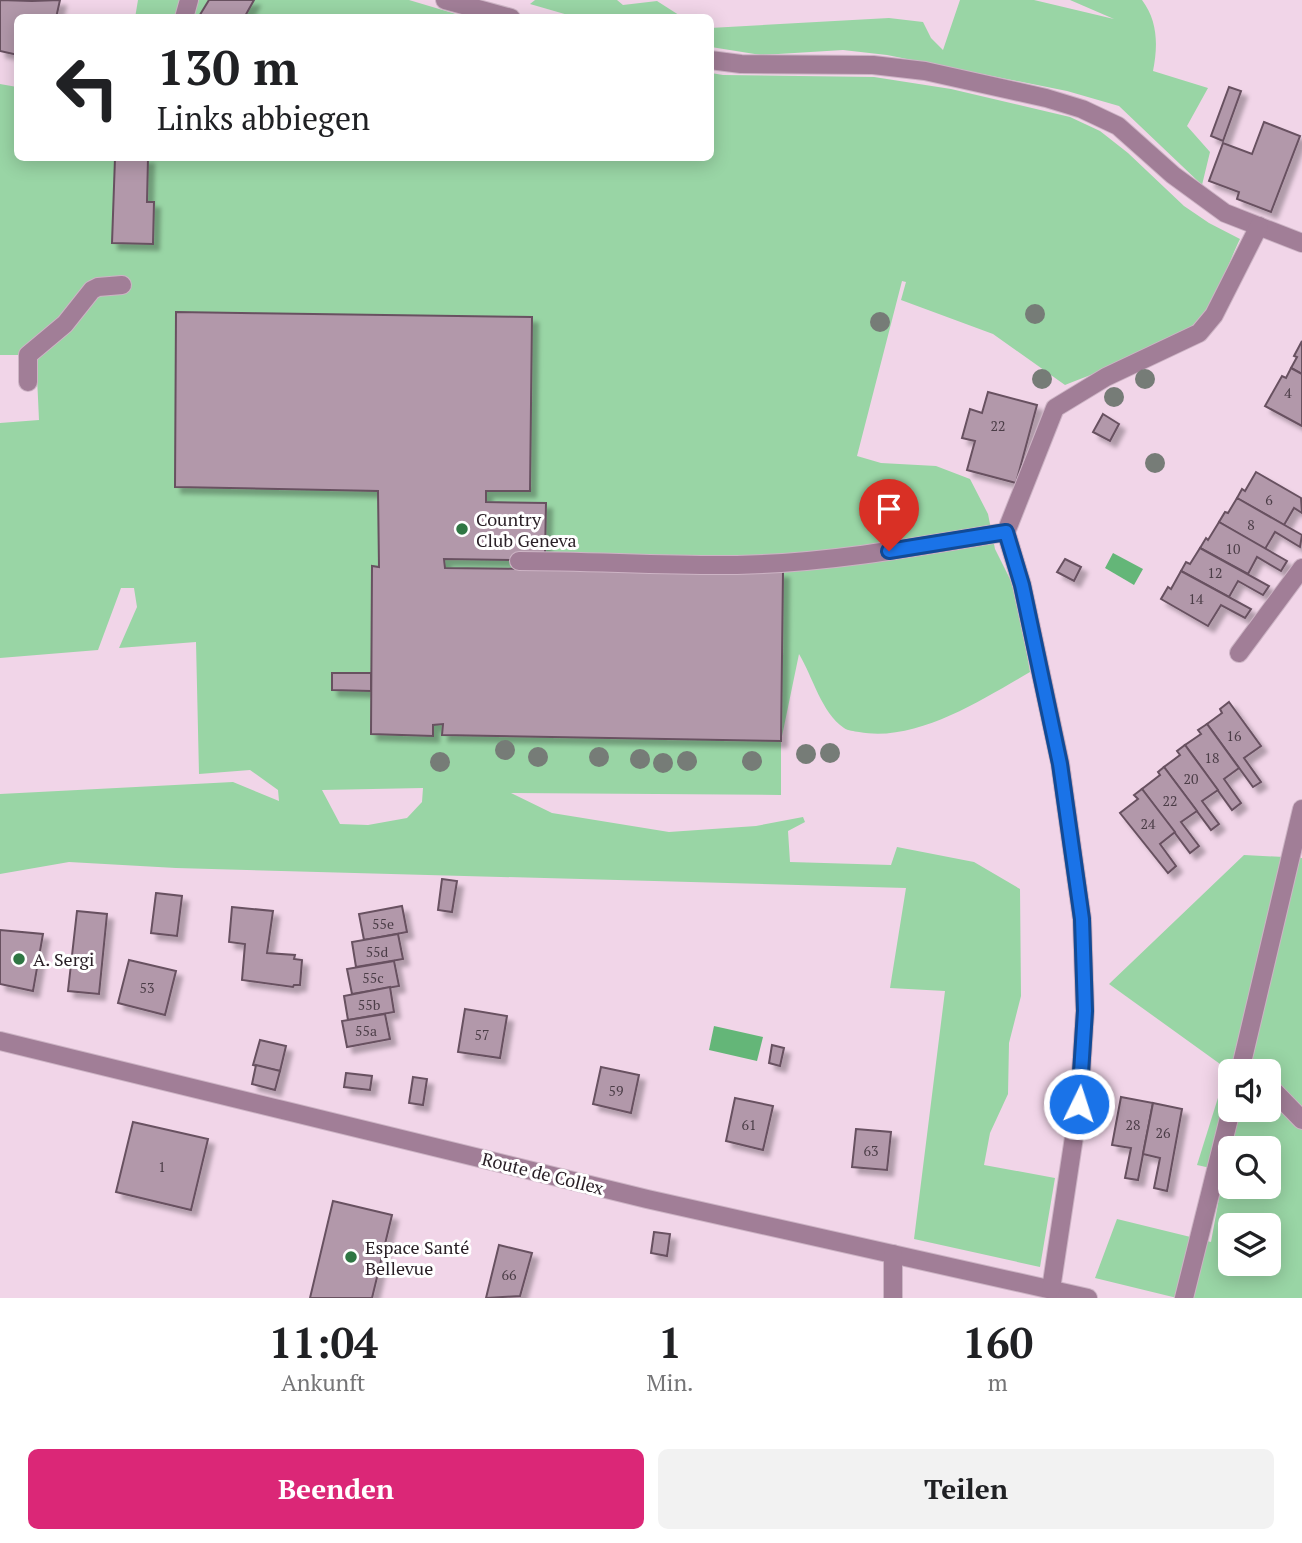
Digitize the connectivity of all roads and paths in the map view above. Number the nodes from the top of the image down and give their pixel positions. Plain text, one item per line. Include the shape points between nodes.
1 (445, 0) edge
2 (496, 14) edge
3 (714, 61) edge
4 (1259, 226) junction
5 (1302, 243) edge
6 (122, 285) dead end
7 (28, 382) dead end
8 (1006, 532) junction
9 (519, 561) dead end
10 (1302, 568) edge
11 (1239, 653) dead end
12 (1302, 809) edge
13 (0, 1041) edge
14 (1248, 1059) edge
15 (1281, 1098) edge
16 (1302, 1120) edge
17 (1228, 1122) edge
18 (893, 1254) junction
19 (1051, 1289) junction
20 (893, 1298) edge
21 (1088, 1298) edge
22 (1184, 1298) edge

1 - 2 street
3 - 4 street via 873,65 925,71 1046,98 1118,127 1208,201
4 - 5 street
4 - 8 street via 1214,315 1199,333 1106,377 1055,408
6 - 7 street via 92,290 65,324 28,355
8 - 9 street via 813,561 736,565
8 - 19 street via 1022,585 1060,764 1082,919 1085,1011 1079,1104
10 - 11 street
12 - 14 street
13 - 18 street, Route de Collex via 621,1193
15 - 16 street
17 - 22 street
18 - 19 street, Route de Collex
18 - 20 street
19 - 21 street, Route de Collex

